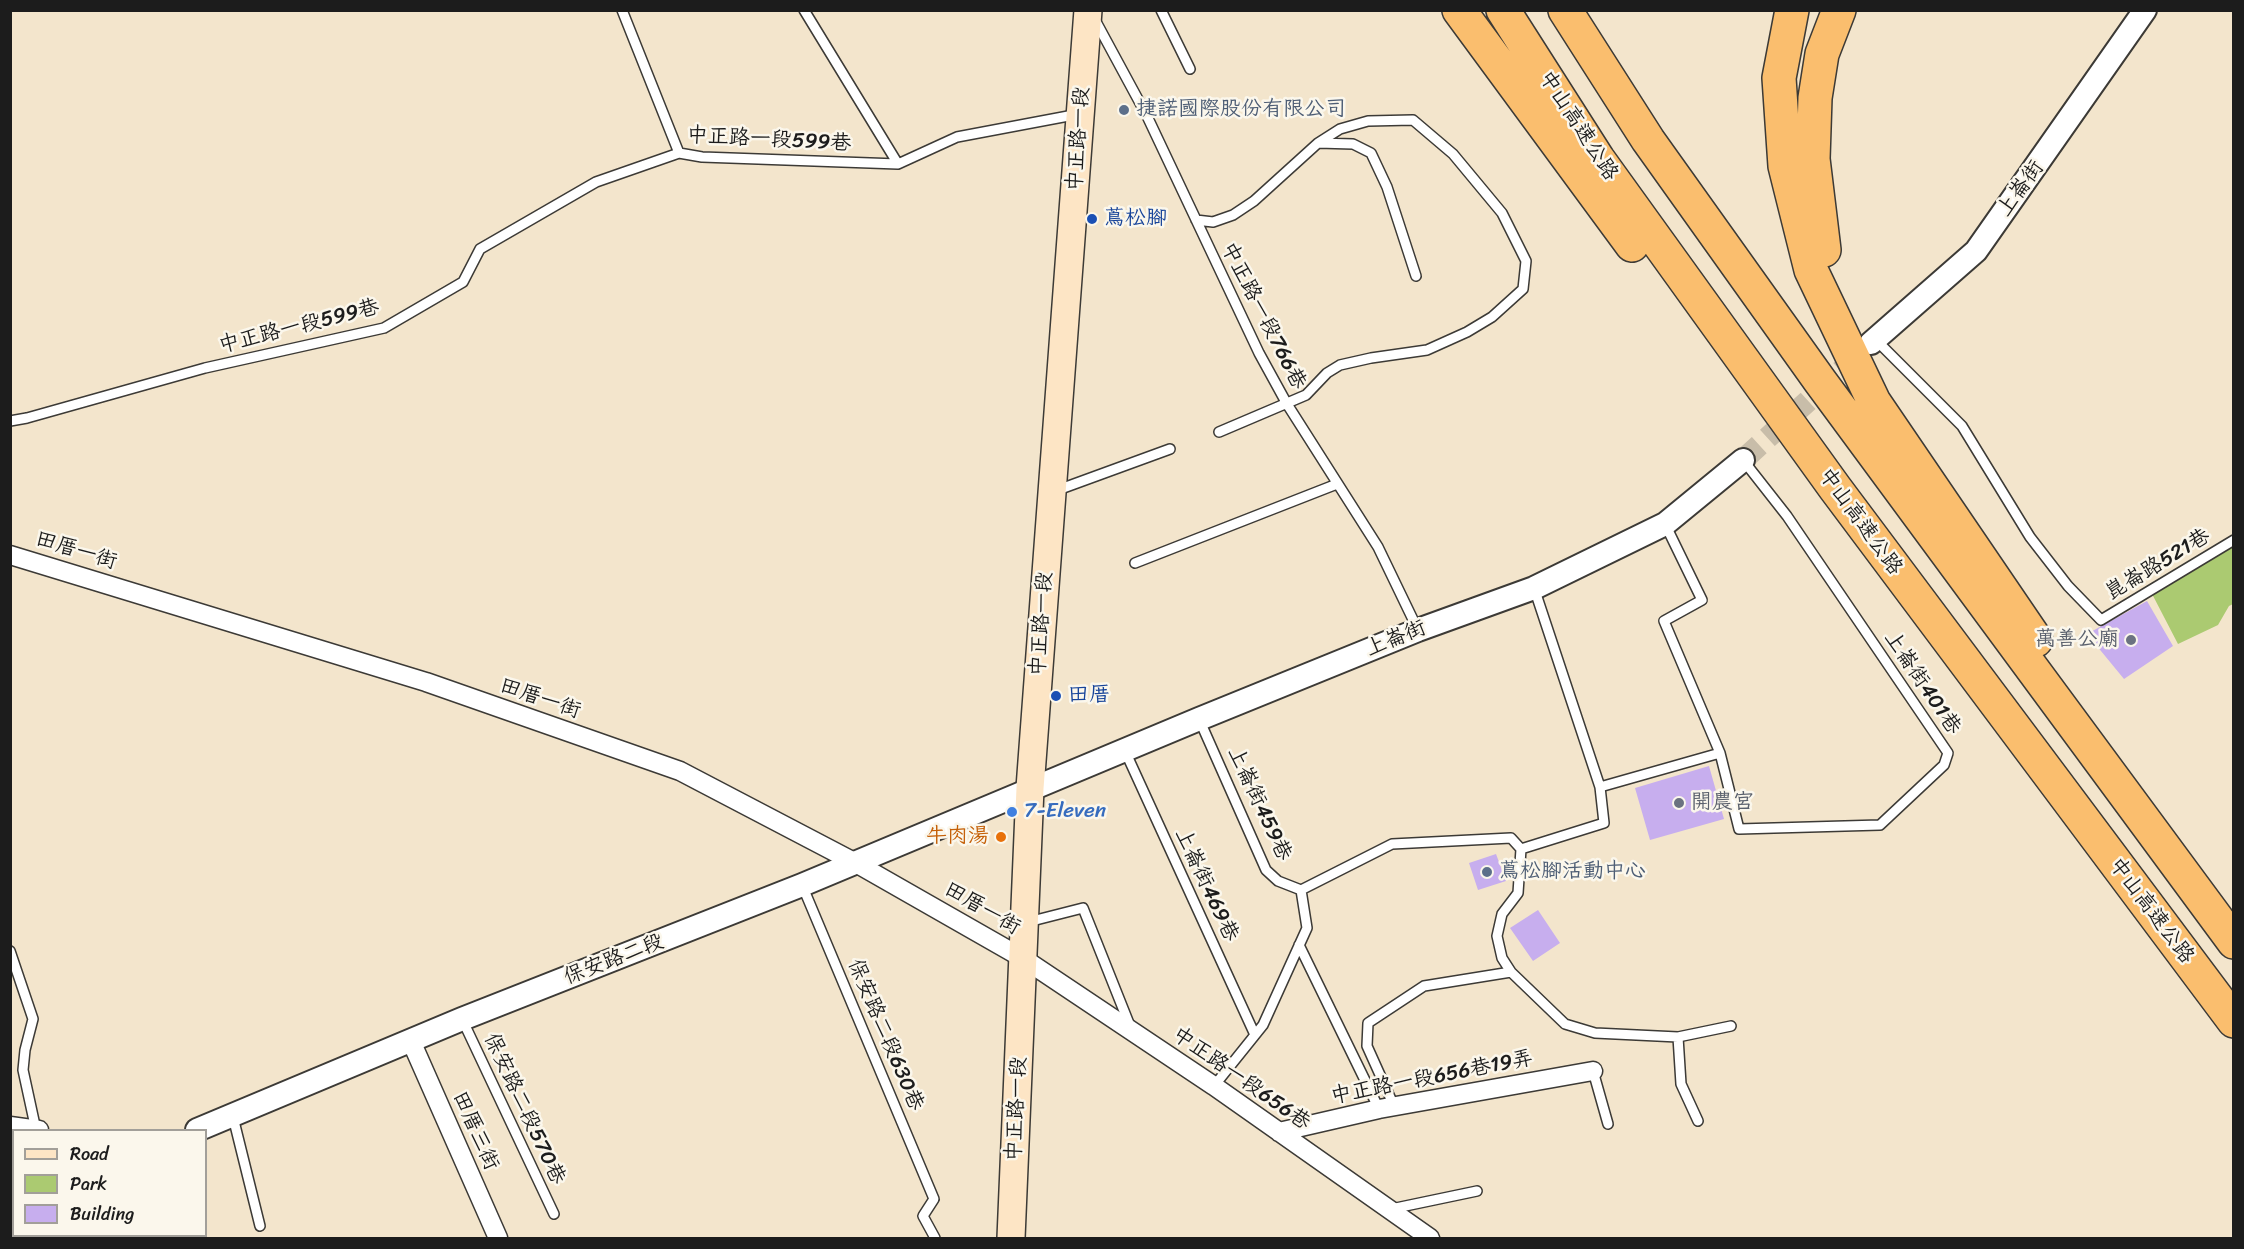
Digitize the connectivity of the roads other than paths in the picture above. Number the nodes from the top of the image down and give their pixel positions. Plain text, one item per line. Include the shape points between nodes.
1 (622, 10) edge
2 (804, 10) edge
3 (1089, 10) edge
4 (1161, 10) edge
5 (1459, 10) edge
6 (1503, 10) edge
7 (1565, 10) edge
8 (1792, 10) edge
9 (1839, 10) edge
10 (2145, 10) edge
11 (1190, 69) dead end
12 (1081, 113) junction
13 (1318, 142) junction
14 (679, 153) junction
15 (898, 164) junction
16 (1196, 220) junction
17 (1416, 276) dead end
18 (1873, 342) joint
19 (1874, 402) junction
20 (1287, 404) junction
21 (10, 421) edge
22 (1219, 432) dead end
23 (1170, 449) dead end
24 (1743, 460) joint
25 (1336, 484) junction
26 (1835, 488) junction
27 (1053, 492) junction
28 (1665, 524) junction
29 (2234, 540) edge
30 (10, 555) edge
31 (1135, 563) dead end
32 (1533, 588) junction
33 (1418, 630) junction
34 (1199, 718) junction
35 (2067, 719) junction
36 (1124, 749) junction
37 (1720, 753) junction
38 (1600, 787) junction
39 (1030, 788) junction
40 (1521, 849) junction
41 (854, 862) junction
42 (802, 885) junction
43 (1301, 890) junction
44 (1026, 922) junction
45 (2234, 942) edge
46 (1299, 945) junction
47 (10, 951) edge
48 (1024, 959) junction
49 (1511, 972) junction
50 (462, 1019) junction
51 (2234, 1021) edge
52 (1731, 1026) dead end
53 (1133, 1032) junction
54 (1255, 1035) junction
55 (1678, 1036) junction
56 (411, 1041) junction
57 (1593, 1071) joint
58 (1214, 1086) junction
59 (1386, 1108) junction
60 (233, 1114) junction
61 (1698, 1121) dead end
62 (1608, 1124) dead end
63 (10, 1126) edge
64 (31, 1129) edge
65 (38, 1129) edge
66 (201, 1129) edge
67 (1279, 1132) junction
68 (1477, 1191) dead end
69 (1389, 1210) junction
70 (554, 1214) dead end
71 (260, 1226) dead end
72 (498, 1239) edge
73 (935, 1239) edge
74 (1011, 1239) edge
75 (1430, 1239) edge

1 - 14 lane
2 - 15 lane
3 - 12 main road, 中正路一段
3 - 16 lane, 中正路一段766巷 via 1147,116
4 - 11 lane
5 - 26 highway via 1798,465
6 - 26 highway, 中山高速公路 via 1598,159
7 - 35 highway via 1648,140
8 - 19 highway via 1779,78 1785,166 1811,270
9 - 19 highway via 1822,54 1815,98 1813,159 1826,267
10 - 18 street, 上崙街 via 1976,251
12 - 15 lane, 中正路一段599巷 via 957,137
12 - 27 main road, 中正路一段
13 - 16 lane via 1254,201 1233,215 1213,222
13 - 17 lane via 1353,144 1371,153 1388,187
13 - 20 lane via 1340,129 1368,121 1413,120 1453,154 1502,213 1526,261 1523,289 1492,317 1467,332 1427,350 1340,366 1327,373 1306,395
14 - 15 lane, 中正路一段599巷
14 - 21 lane, 中正路一段599巷 via 596,182 480,249 463,282 384,328 205,368
16 - 20 lane, 中正路一段766巷
18 - 29 lane, 崑崙路521巷 via 1962,426 2030,537 2101,620
19 - 35 highway via 2053,665
20 - 22 lane
20 - 25 lane, 中正路一段766巷
23 - 27 lane
24 - 28 street, 上崙街
24 - 37 lane, 上崙街401巷 via 1787,516 1948,753 1944,765 1880,825 1739,829
25 - 31 lane
25 - 33 lane, 中正路一段766巷 via 1378,547
26 - 51 highway, 中山高速公路
27 - 39 main road, 中正路一段
28 - 32 street, 上崙街
28 - 37 lane, 上崙街401巷 via 1702,600 1664,621
30 - 41 street, 田厝一街 via 426,682 680,771
32 - 33 street, 上崙街
32 - 38 lane
33 - 34 street, 上崙街
34 - 36 street, 上崙街
34 - 43 lane, 上崙街459巷 via 1266,870 1278,881
35 - 45 highway
36 - 39 street, 上崙街
36 - 54 lane, 上崙街469巷
37 - 38 lane
38 - 40 lane via 1604,823
39 - 41 street, 保安路二段
39 - 44 main road, 中正路一段
40 - 43 lane via 1511,838 1392,844
40 - 49 lane via 1518,893 1502,914 1497,936 1502,958
41 - 42 street, 保安路二段
41 - 48 street, 田厝一街
42 - 50 street, 保安路二段
42 - 73 lane, 保安路二段630巷 via 934,1199 923,1216
43 - 46 lane via 1307,928
44 - 48 main road, 中正路一段
44 - 53 lane via 1083,908
46 - 54 lane
46 - 59 lane
47 - 65 lane via 33,1019 23,1070
48 - 53 street, 中正路一段656巷
48 - 74 main road, 中正路一段
49 - 55 lane via 1565,1024 1595,1033
49 - 59 lane via 1424,986 1368,1023 1367,1046
50 - 56 street, 保安路二段
50 - 70 lane, 保安路二段570巷
52 - 55 lane
53 - 58 street, 中正路一段656巷
54 - 58 lane
55 - 61 lane via 1682,1084
56 - 60 street, 保安路二段
56 - 72 street, 田厝三街
57 - 59 street, 中正路一段656巷19弄
57 - 62 lane
58 - 67 street, 中正路一段656巷
59 - 67 street, 中正路一段656巷19弄
60 - 66 street, 保安路二段
60 - 71 lane
63 - 64 street
67 - 69 street, 中正路一段656巷
68 - 69 lane
69 - 75 street, 中正路一段656巷

